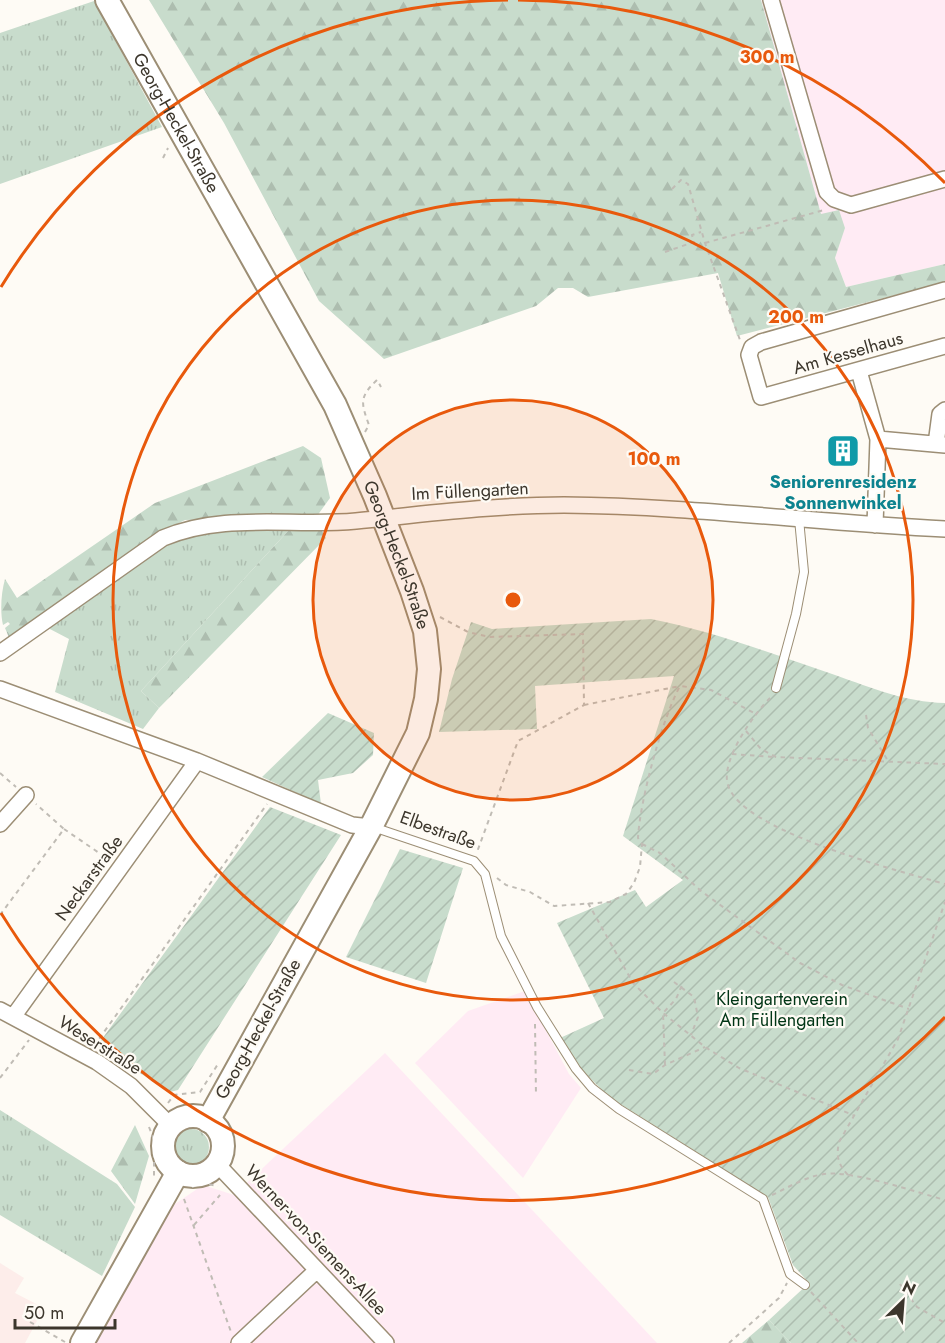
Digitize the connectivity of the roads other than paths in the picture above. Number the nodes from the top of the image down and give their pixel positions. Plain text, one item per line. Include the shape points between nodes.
1 (107, 0) edge
2 (771, 0) edge
3 (945, 179) edge
4 (945, 290) edge
5 (945, 346) edge
6 (859, 371) junction
7 (945, 410) edge
8 (878, 439) junction
9 (941, 444) edge
10 (383, 516) junction
11 (799, 519) junction
12 (875, 525) junction
13 (945, 529) edge
14 (1, 649) edge
15 (776, 688) road end
16 (0, 689) edge
17 (197, 761) junction
18 (26, 795) road end
19 (0, 824) edge
20 (371, 827) junction
21 (6, 1013) edge
22 (208, 1121) junction
23 (160, 1126) junction
24 (218, 1164) junction
25 (183, 1180) junction
26 (317, 1270) junction
27 (805, 1286) road end
28 (235, 1338) edge
29 (82, 1343) edge
30 (386, 1343) edge

1 - 10 street, Georg-Heckel-Straße via 335,405
2 - 3 street via 827,192 842,203 865,203
4 - 6 street, Am Kesselhaus via 761,342 752,346 749,355 760,397
5 - 6 street, Am Kesselhaus
6 - 8 street
7 - 9 street via 938,420
8 - 9 street
8 - 12 street
10 - 11 street, Im Füllengarten via 563,505 698,509
10 - 14 street, Im Füllengarten via 356,521 211,524 185,529 163,538
10 - 20 street, Georg-Heckel-Straße via 425,631 429,669 418,733
11 - 12 street, Im Füllengarten
11 - 15 lane via 804,572
12 - 13 street, Im Füllengarten
16 - 17 street, Elbestraße
17 - 20 street, Elbestraße via 352,825
17 - 21 street, Neckarstraße via 121,868
18 - 19 street
20 - 22 street, Georg-Heckel-Straße
20 - 27 lane, Elbestraße via 474,861 484,874 501,936 537,1007 576,1069 600,1095 763,1199 790,1274
21 - 23 street, Weserstraße via 87,1056 131,1086
22 - 23 street, Georg-Heckel-Straße via 189,1117
22 - 24 street, Georg-Heckel-Straße via 221,1136 223,1146
23 - 25 street via 164,1155
24 - 25 street
24 - 26 street, Werner-von-Siemens-Allee
25 - 29 street
26 - 28 street
26 - 30 street, Werner-von-Siemens-Allee

